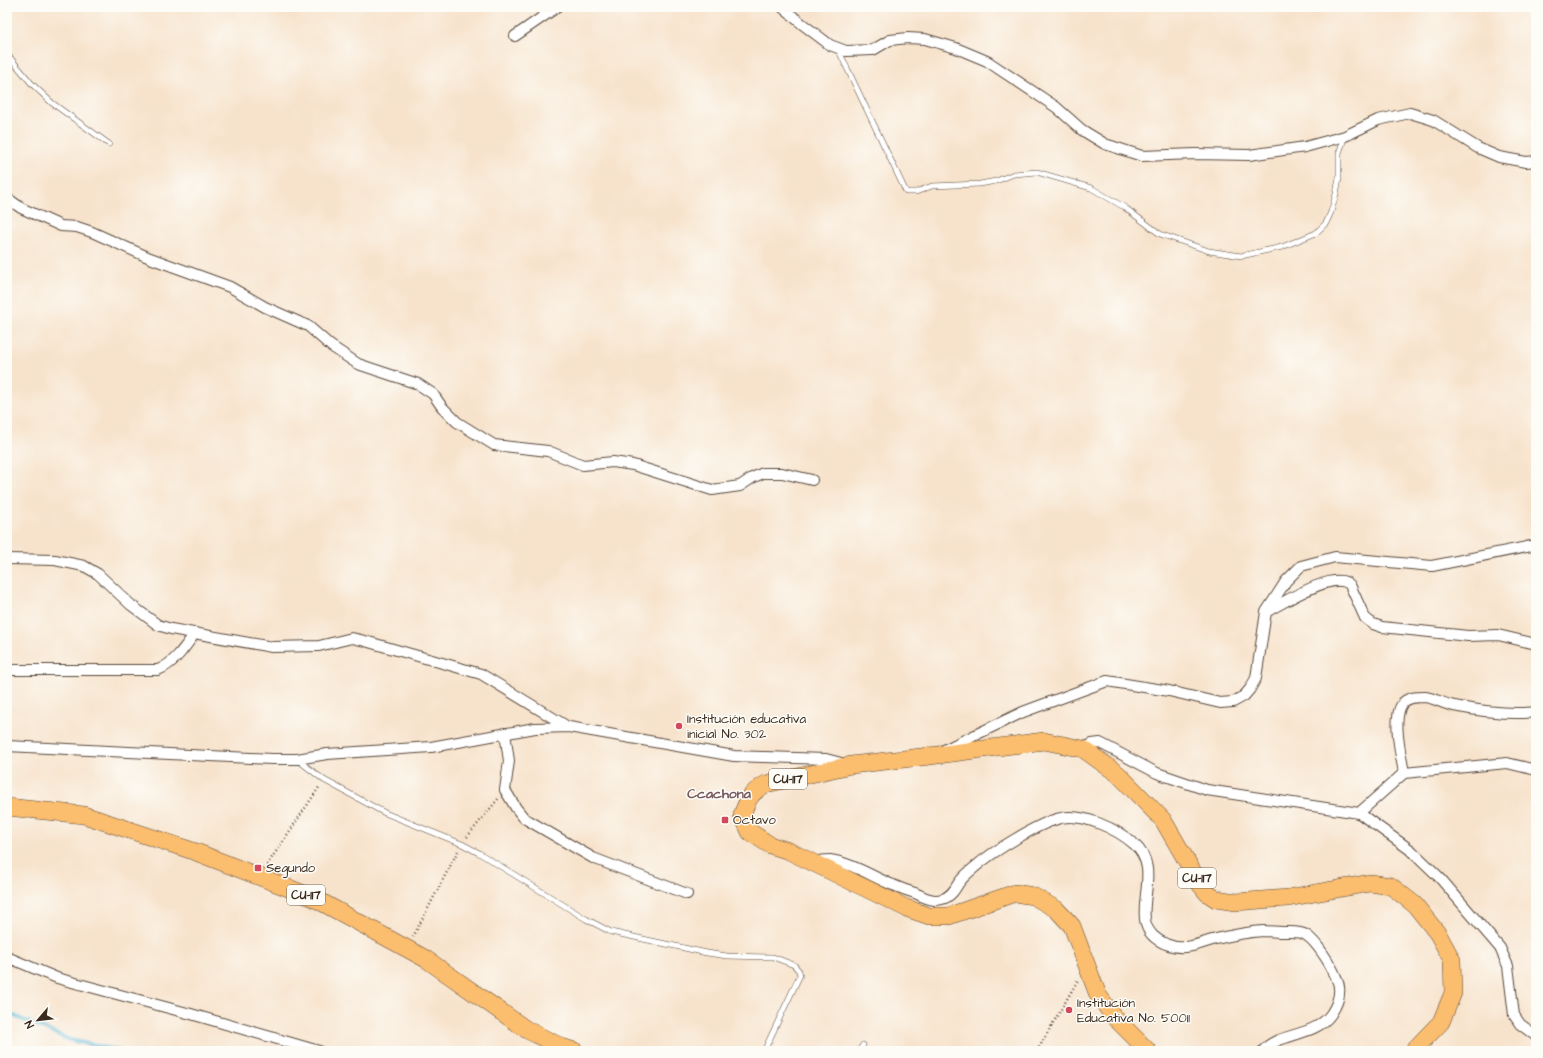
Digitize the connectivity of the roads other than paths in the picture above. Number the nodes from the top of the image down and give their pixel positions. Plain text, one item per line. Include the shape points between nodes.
1 (556, 7) edge
2 (782, 7) edge
3 (515, 36) dead end
4 (838, 48) junction
5 (7, 54) edge
6 (1345, 136) junction
7 (109, 144) dead end
8 (1536, 161) edge
9 (7, 198) edge
10 (812, 480) dead end
11 (1536, 544) edge
12 (7, 559) edge
13 (1266, 612) junction
14 (195, 633) junction
15 (1536, 644) edge
16 (7, 670) edge
17 (1536, 712) edge
18 (569, 727) junction
19 (505, 734) junction
20 (7, 746) edge
21 (1083, 749) junction
22 (930, 756) junction
23 (297, 759) junction
24 (851, 765) junction
25 (1536, 770) edge
26 (1404, 773) junction
27 (7, 807) edge
28 (1359, 813) junction
29 (814, 862) junction
30 (687, 894) dead end
31 (7, 957) edge
32 (1536, 1036) edge
33 (863, 1045) dead end
34 (319, 1051) edge
35 (575, 1051) edge
36 (764, 1051) edge
37 (860, 1051) edge
38 (1148, 1051) edge
39 (1263, 1051) edge
40 (1413, 1051) edge

1 - 3 street
2 - 4 street via 830,45
4 - 6 street via 846,51 873,50 890,40 908,38 925,39 956,48 987,62 1056,107 1082,130 1105,144 1142,156 1249,155 1305,147
4 - 6 lane via 906,192 916,192 932,186 980,184 1014,174 1036,172 1091,188 1124,207 1160,234 1209,251 1241,256 1282,247 1316,233 1326,223 1331,212 1339,178 1339,153
5 - 7 lane via 52,103
6 - 8 street via 1378,120 1410,113 1433,120 1478,148 1499,157 1526,162
9 - 10 street via 21,208 61,226 77,227 92,232 150,258 230,287 265,307 308,326 331,346 358,364 418,384 433,394 457,422 494,445 548,451 583,465 613,462 633,465 712,490 740,486 763,473 782,473
11 - 13 street via 1432,566 1335,557 1300,566 1286,581
12 - 14 street via 55,560 84,566 98,574 158,626
13 - 15 street via 1317,585 1341,580 1350,585 1365,618 1382,627 1468,636 1498,636
13 - 22 street via 1256,678 1244,696 1233,702 1220,703 1169,691 1106,681 1023,712
14 - 16 street via 174,660 158,670
14 - 18 street via 272,647 319,646 352,638 365,641 481,674
17 - 26 street via 1517,714 1461,707 1426,697 1407,699 1399,710 1397,731
18 - 19 street via 535,728
18 - 24 street via 734,756 826,759
19 - 23 street via 431,747 327,754
19 - 30 street via 509,761 505,790 524,818 593,858
20 - 23 street
21 - 22 main road, CU-117 via 1044,741
21 - 28 street via 1092,744 1100,744 1157,773 1207,790
21 - 40 main road, CU-117 via 1118,774 1163,820 1200,884 1216,899 1236,902 1288,898 1370,883 1391,886 1415,905 1438,934 1452,960 1453,993 1442,1022
22 - 24 main road, CU-117
23 - 36 lane via 324,780 385,813 479,853 611,932 727,956 773,957 794,965 800,975
24 - 29 main road, CU-117 via 766,784 755,790 747,800 742,815 750,832 770,844
25 - 26 street via 1507,763
26 - 28 street
27 - 35 main road, CU-117 via 84,815 196,852 314,898 426,959 527,1030
28 - 32 street via 1412,851 1440,878 1500,948 1508,966 1514,1015 1520,1024
29 - 38 main road, CU-117 via 906,908 928,916 949,916 1015,893 1033,896 1056,909 1072,926 1098,995 1114,1017
29 - 39 street via 830,860 847,865 893,886 935,900 948,897 976,866 1045,824 1061,818 1093,820 1130,841 1144,855 1147,873 1144,922 1153,937 1180,947 1256,932 1295,932 1308,936 1318,948 1337,978 1340,990 1331,1014 1323,1022 1302,1034 1273,1042
31 - 34 street via 57,978
33 - 37 lane

